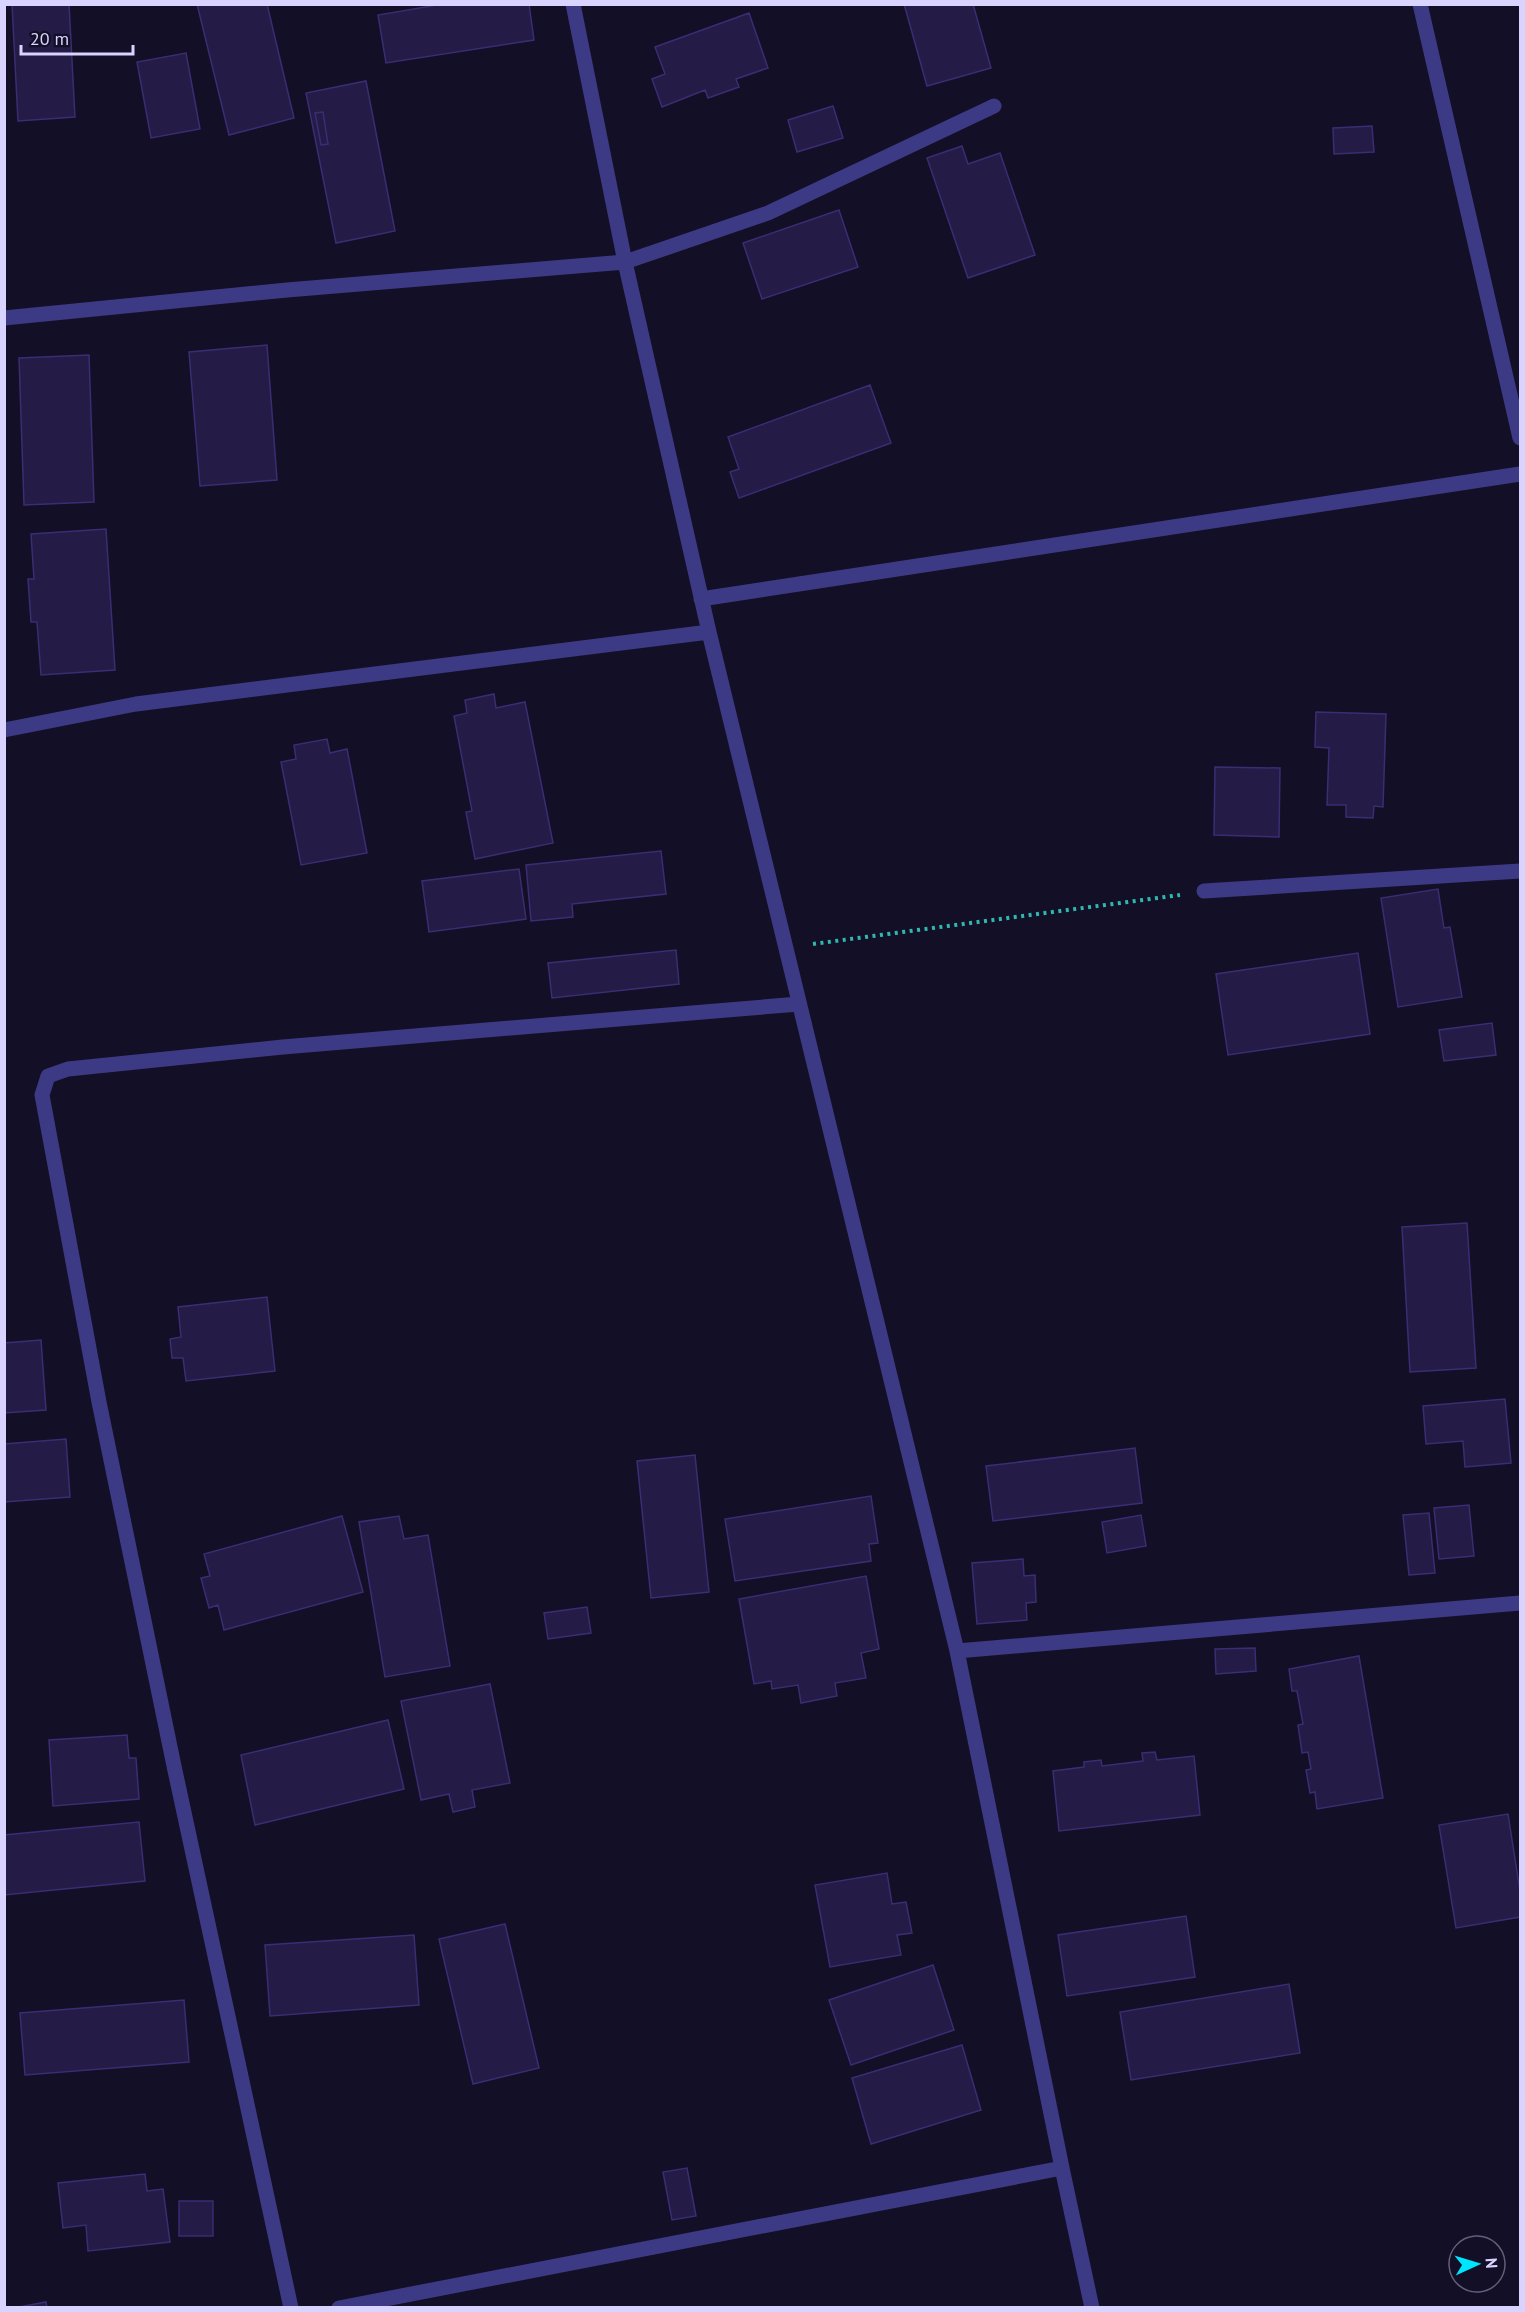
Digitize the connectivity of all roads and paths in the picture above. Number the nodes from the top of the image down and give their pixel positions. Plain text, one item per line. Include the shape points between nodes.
1 (573, 4) edge
2 (1420, 4) edge
3 (994, 106) dead end
4 (625, 262) junction
5 (4, 318) edge
6 (1521, 438) edge
7 (1521, 474) edge
8 (701, 599) junction
9 (709, 633) junction
10 (4, 730) edge
11 (1521, 871) edge
12 (1204, 891) joint
13 (786, 948) junction
14 (799, 1004) junction
15 (1521, 1603) edge
16 (957, 1651) junction
17 (1062, 2168) junction
18 (291, 2307) edge
19 (339, 2307) edge
20 (1092, 2307) edge

1 - 4 street
2 - 6 street
3 - 4 street via 768,213
4 - 5 street
4 - 8 street
7 - 8 street
8 - 9 street
9 - 10 street via 136,704
9 - 13 street
11 - 12 street
12 - 13 path
13 - 14 street
14 - 16 street
14 - 18 street via 283,1047 68,1069 48,1076 42,1095 99,1402
15 - 16 street
16 - 17 street
17 - 19 street
17 - 20 street

